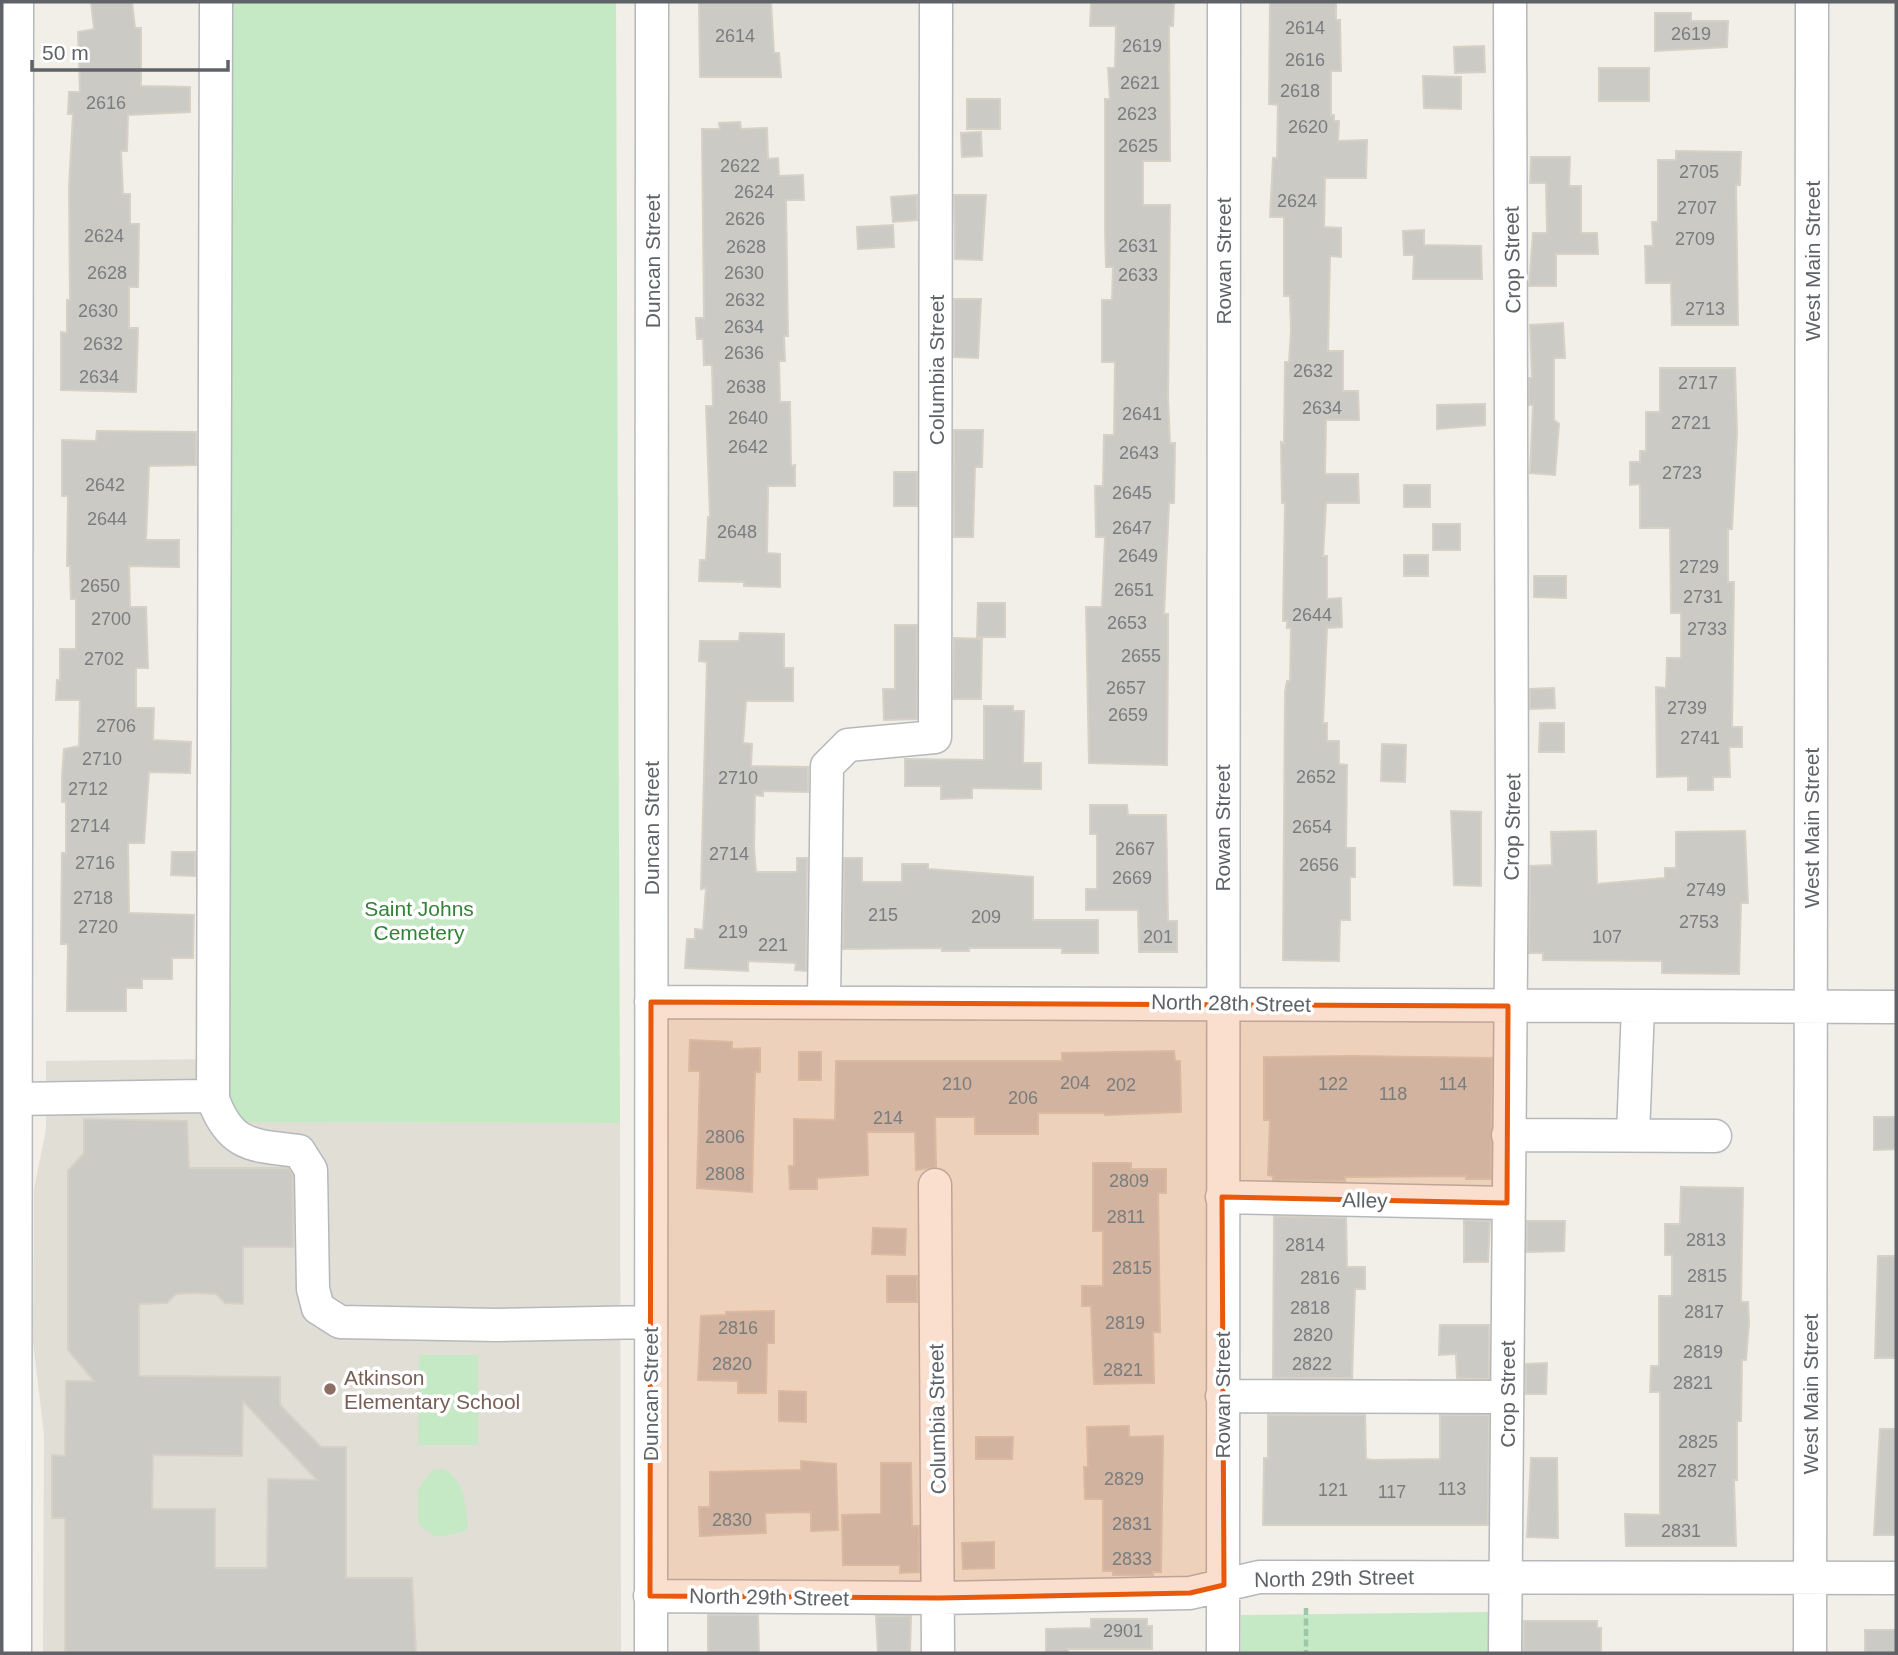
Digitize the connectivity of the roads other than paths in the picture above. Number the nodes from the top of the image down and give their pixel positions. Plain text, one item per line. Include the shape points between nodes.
1 (17, 2) edge
2 (216, 2) edge
3 (652, 2) edge
4 (1223, 2) edge
5 (1510, 2) edge
6 (1812, 2) edge
7 (943, 3) edge
8 (9, 79) edge
9 (650, 1002) junction
10 (824, 1002) junction
11 (1222, 1004) junction
12 (1508, 1006) junction
13 (1811, 1006) junction
14 (1638, 1007) junction
15 (1896, 1007) edge
16 (15, 1099) junction
17 (212, 1099) junction
18 (1508, 1135) junction
19 (1633, 1135) junction
20 (1715, 1136) dead end
21 (934, 1185) dead end
22 (1222, 1197) junction
23 (1507, 1203) junction
24 (650, 1322) junction
25 (1222, 1396) junction
26 (1507, 1397) junction
27 (8, 1434) edge
28 (1506, 1577) junction
29 (1810, 1578) junction
30 (1896, 1578) edge
31 (1224, 1585) junction
32 (650, 1596) junction
33 (939, 1598) junction
34 (15, 1653) edge
35 (651, 1653) edge
36 (938, 1653) edge
37 (1223, 1653) edge
38 (1505, 1653) edge
39 (1810, 1653) edge

1 - 8 street
2 - 17 street
3 - 9 street, Duncan Street
4 - 11 street, Rowan Street
5 - 12 street, Crop Street via 1512,843
6 - 13 street, West Main Street
7 - 10 street, Columbia Street via 935,737 848,745 827,766
8 - 16 street
9 - 10 street, North 28th Street
9 - 24 street, Duncan Street
10 - 11 street, North 28th Street
11 - 12 street, North 28th Street
11 - 22 street, Rowan Street
12 - 14 street, North 28th Street
12 - 18 street, Crop Street
13 - 14 street, North 28th Street
13 - 15 street, North 28th Street
13 - 29 street, West Main Street
14 - 19 street
16 - 17 street
16 - 27 street
17 - 24 street via 236,1138 299,1151 308,1161 313,1289 318,1308 328,1317 340,1322 495,1325
18 - 19 street
18 - 23 street, Crop Street
19 - 20 street
21 - 33 street, Columbia Street
22 - 23 street, Alley
22 - 25 street, Rowan Street
23 - 26 street, Crop Street
24 - 32 street, Duncan Street
25 - 26 street
25 - 31 street, Rowan Street
26 - 28 street, Crop Street
27 - 34 street
28 - 29 street, North 29th Street
28 - 31 street, North 29th Street via 1259,1577
28 - 38 street, Crop Street
29 - 30 street, North 29th Street
29 - 39 street, West Main Street
31 - 33 street, North 29th Street via 1190,1593
31 - 37 street, Rowan Street
32 - 33 street, North 29th Street
32 - 35 street, Duncan Street
33 - 36 street, Columbia Street

